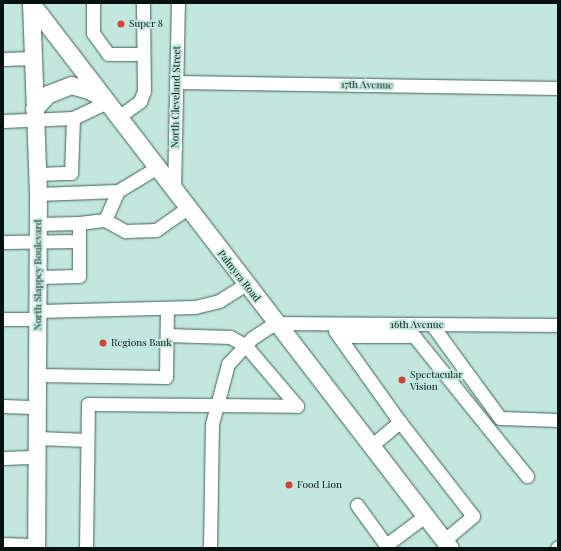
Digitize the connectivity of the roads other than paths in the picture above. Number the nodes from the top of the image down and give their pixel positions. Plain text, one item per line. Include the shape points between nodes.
1 (31, 3) edge
2 (93, 3) edge
3 (143, 3) edge
4 (178, 3) edge
5 (143, 54) junction
6 (33, 58) junction
7 (3, 59) edge
8 (176, 82) junction
9 (558, 88) edge
10 (103, 100) junction
11 (34, 115) junction
12 (73, 118) junction
13 (117, 118) junction
14 (3, 120) edge
15 (156, 168) junction
16 (71, 173) junction
17 (37, 174) junction
18 (118, 191) junction
19 (174, 192) junction
20 (71, 193) junction
21 (38, 194) junction
22 (186, 208) junction
23 (105, 220) junction
24 (79, 223) junction
25 (38, 224) junction
26 (79, 241) junction
27 (3, 242) edge
28 (38, 242) junction
29 (38, 277) junction
30 (246, 284) junction
31 (167, 308) junction
32 (38, 315) junction
33 (3, 319) edge
34 (276, 323) junction
35 (330, 324) junction
36 (558, 326) edge
37 (434, 328) junction
38 (167, 335) junction
39 (339, 336) junction
40 (245, 345) junction
41 (428, 351) junction
42 (38, 375) junction
43 (3, 406) edge
44 (217, 406) junction
45 (38, 407) junction
46 (500, 418) junction
47 (558, 420) edge
48 (400, 422) junction
49 (487, 426) junction
50 (38, 438) junction
51 (87, 440) junction
52 (371, 446) junction
53 (38, 457) junction
54 (3, 458) edge
55 (527, 476) dead end
56 (357, 505) dead end
57 (425, 516) junction
58 (3, 544) edge
59 (447, 544) edge
60 (36, 546) edge
61 (387, 546) edge
62 (86, 548) edge
63 (210, 548) edge

1 - 6 main road, North Slappey Boulevard
1 - 10 main road, Palmyra Road
2 - 5 street via 93,33 108,54
3 - 5 street
4 - 8 street, North Cleveland Street
5 - 13 street via 144,91 140,101
6 - 7 street
6 - 11 main road, North Slappey Boulevard
8 - 9 street, 17th Avenue
8 - 19 street, North Cleveland Street
10 - 11 main road via 89,90 71,85 48,94
10 - 12 street
10 - 13 main road, Palmyra Road
11 - 12 street
11 - 14 street
11 - 17 main road, North Slappey Boulevard
12 - 16 street
13 - 15 main road, Palmyra Road
15 - 18 street
15 - 19 main road, Palmyra Road
16 - 17 street
16 - 20 street
17 - 21 main road, North Slappey Boulevard
18 - 20 street
18 - 23 street
19 - 22 main road, Palmyra Road
20 - 21 street
21 - 25 main road, North Slappey Boulevard
22 - 23 street via 156,230 125,232
22 - 30 main road, Palmyra Road
23 - 24 street
24 - 25 street
24 - 26 street
25 - 28 main road, North Slappey Boulevard
26 - 28 street
26 - 29 street via 79,276
27 - 28 street
28 - 29 main road, North Slappey Boulevard
29 - 32 main road, North Slappey Boulevard
30 - 31 street via 219,301 195,307
30 - 34 main road, Palmyra Road
31 - 32 street
31 - 38 street
32 - 33 street
32 - 42 main road, North Slappey Boulevard
34 - 35 street, 16th Avenue
34 - 40 street
34 - 52 main road, Palmyra Road
35 - 37 street, 16th Avenue
35 - 39 street
36 - 37 street, 16th Avenue
37 - 41 street
37 - 46 street
38 - 40 street via 230,337
38 - 42 street via 166,377
39 - 41 street via 414,336
39 - 48 street
40 - 44 street via 228,364
40 - 44 street via 296,406
41 - 49 street
42 - 45 main road, North Slappey Boulevard
43 - 45 street
44 - 51 street via 88,404
44 - 63 street via 212,424
45 - 50 main road, North Slappey Boulevard
46 - 47 street
46 - 49 street
48 - 52 street
48 - 59 street via 473,516
49 - 55 street
50 - 51 street
50 - 53 main road, North Slappey Boulevard
51 - 62 street
52 - 57 main road, Palmyra Road
53 - 54 street
53 - 60 main road, North Slappey Boulevard
56 - 61 street
57 - 59 main road, Palmyra Road
57 - 61 street
58 - 60 street

